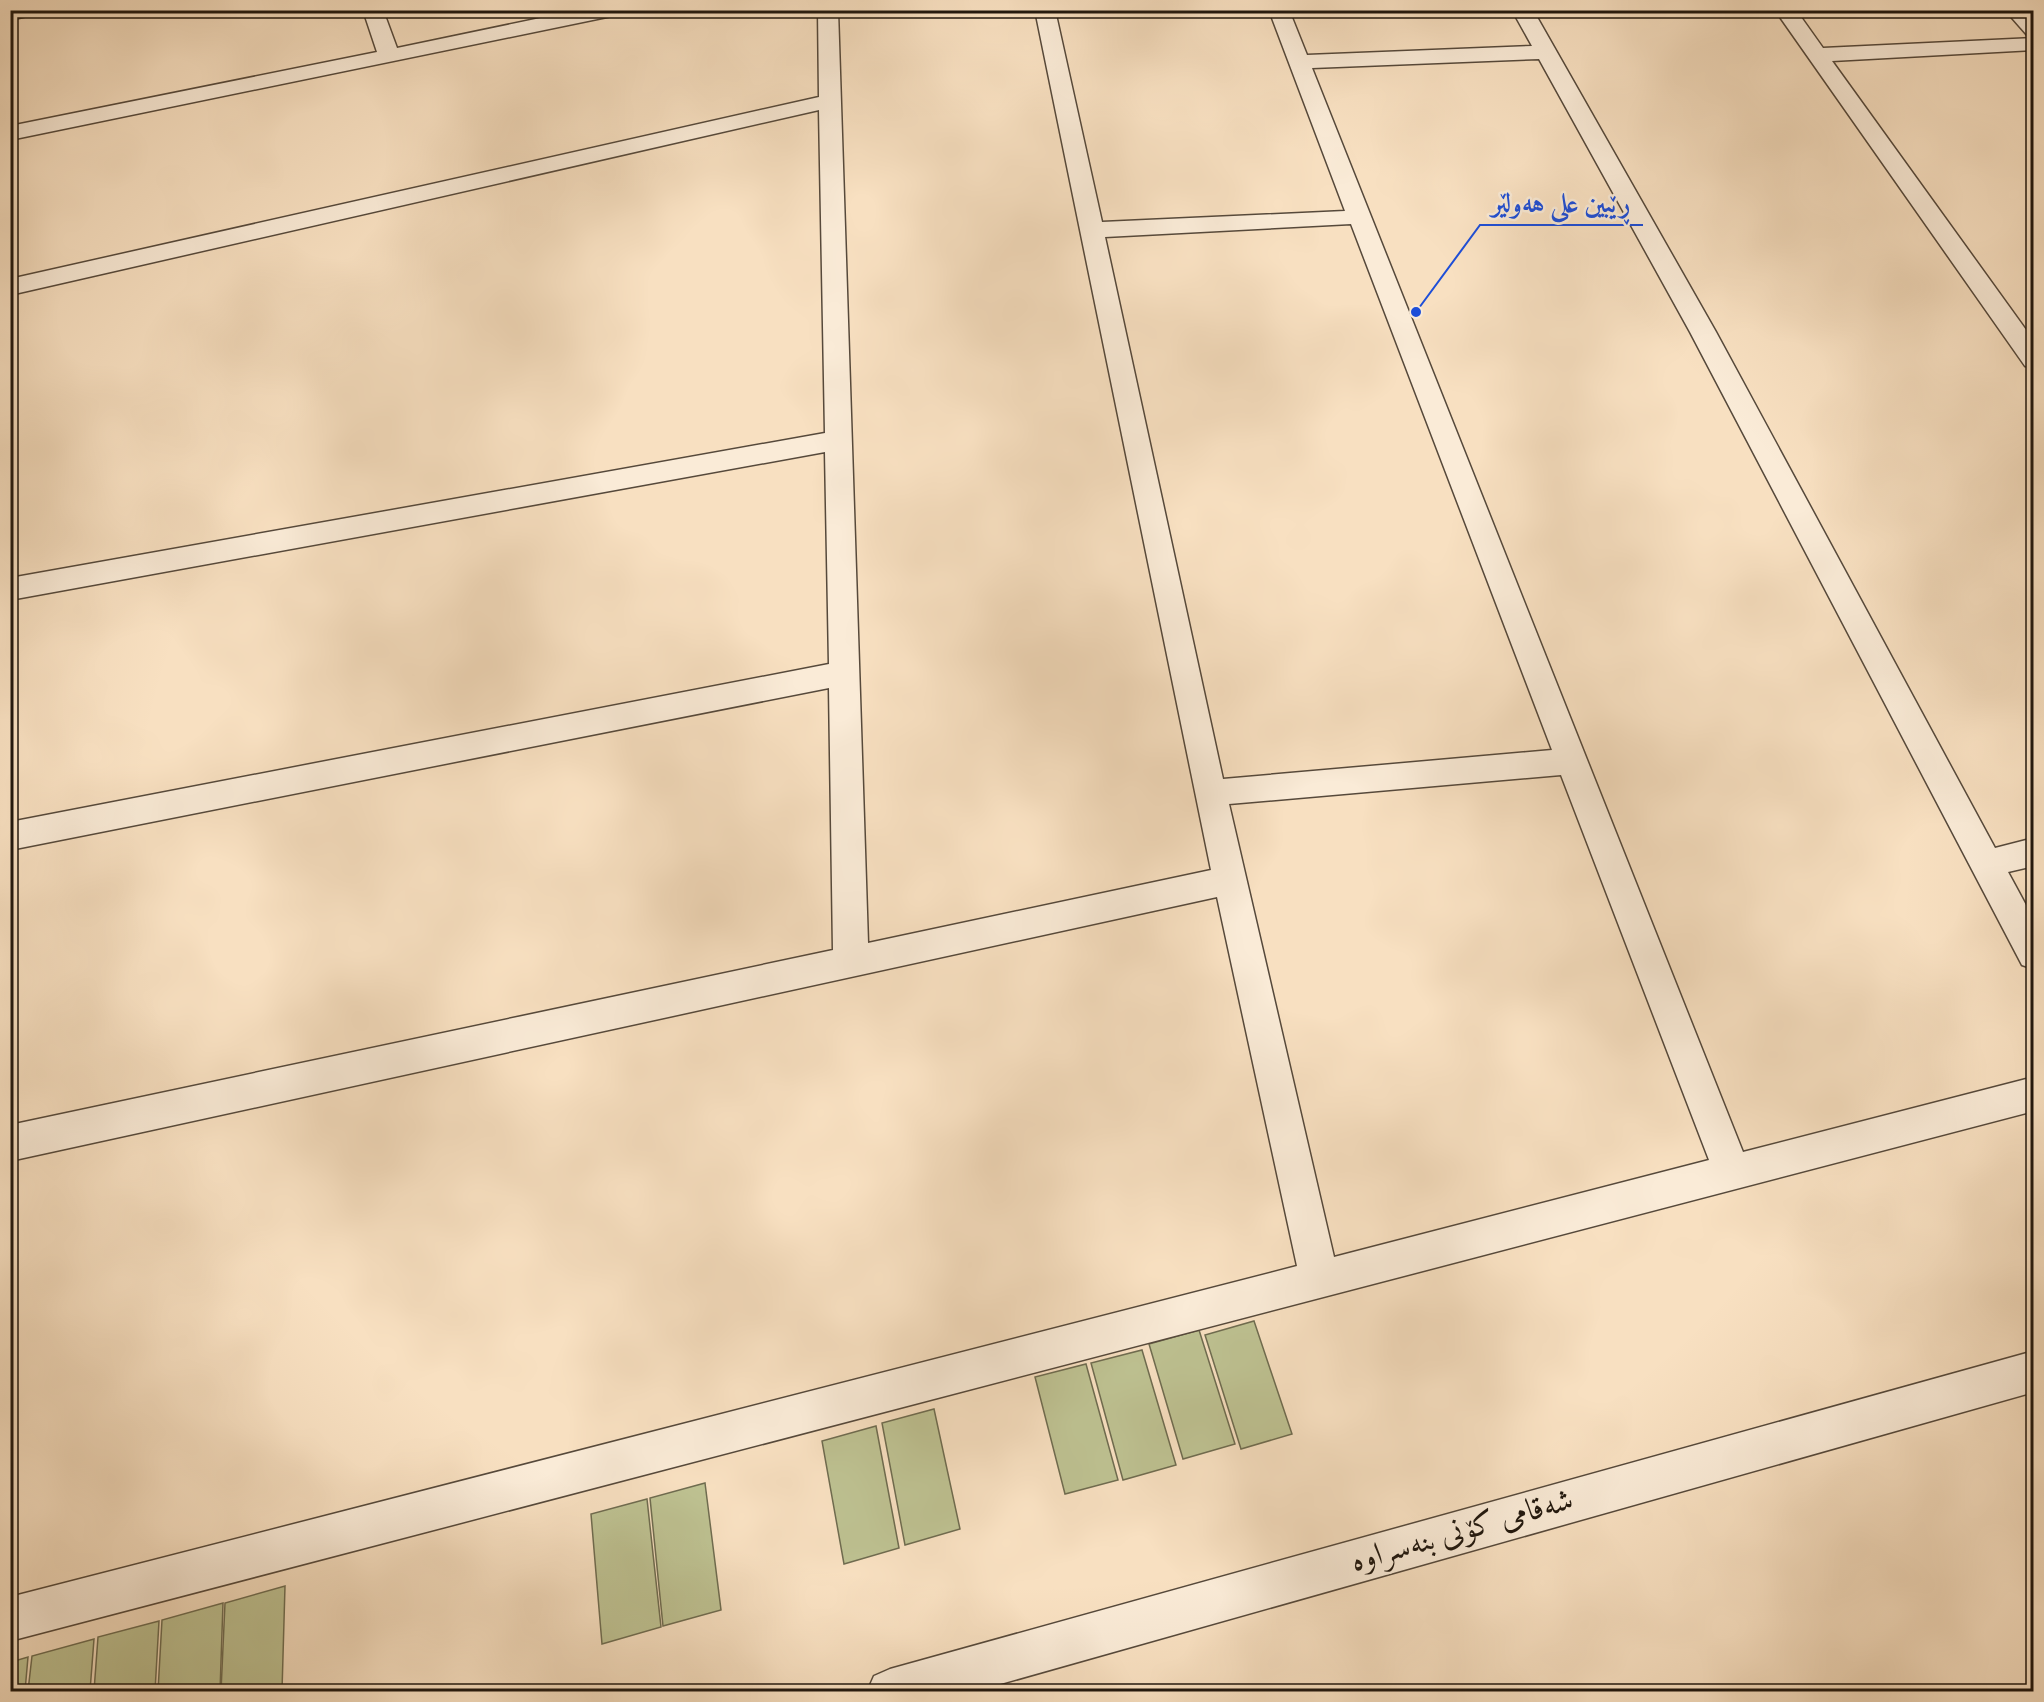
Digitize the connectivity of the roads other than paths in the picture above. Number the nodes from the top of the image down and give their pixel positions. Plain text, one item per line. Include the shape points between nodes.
1 (29, 10) edge
2 (373, 10) edge
3 (612, 10) edge
4 (828, 10) edge
5 (1045, 10) edge
6 (1279, 10) edge
7 (1521, 10) edge
8 (1785, 10) edge
9 (2015, 10) edge
10 (10, 14) edge
11 (2034, 31) edge
12 (2034, 44) edge
13 (1543, 52) junction
14 (1818, 55) junction
15 (388, 56) junction
16 (1299, 62) junction
17 (830, 101) junction
18 (10, 133) edge
19 (1359, 217) junction
20 (1092, 230) junction
21 (10, 287) edge
22 (2034, 360) edge
23 (838, 440) junction
24 (10, 589) edge
25 (844, 673) junction
26 (1570, 761) junction
27 (1210, 793) junction
28 (10, 836) edge
29 (2034, 852) edge
30 (1986, 864) junction
31 (1231, 880) junction
32 (2034, 954) edge
33 (851, 962) junction
34 (2034, 1094) edge
35 (10, 1143) edge
36 (1732, 1172) junction
37 (1320, 1279) junction
38 (2034, 1371) edge
39 (10, 1618) edge
40 (890, 1692) edge

1 - 10 street
2 - 15 street
3 - 15 street
4 - 17 street
5 - 20 street
6 - 16 street
7 - 13 street
8 - 14 street
9 - 11 street
12 - 14 street
13 - 16 street
13 - 30 street via 1703,332
14 - 22 street
15 - 18 street
16 - 19 street
17 - 21 street
17 - 23 street
19 - 20 street
19 - 26 street
20 - 27 street
23 - 24 street
23 - 25 street
25 - 28 street
25 - 33 street
26 - 27 street
26 - 36 street
27 - 31 street
29 - 30 street
30 - 32 street
31 - 33 street
31 - 37 street
33 - 35 street
34 - 36 street
36 - 37 street
37 - 39 street
38 - 40 street, شەقامی کۆنی بنەسراوە

